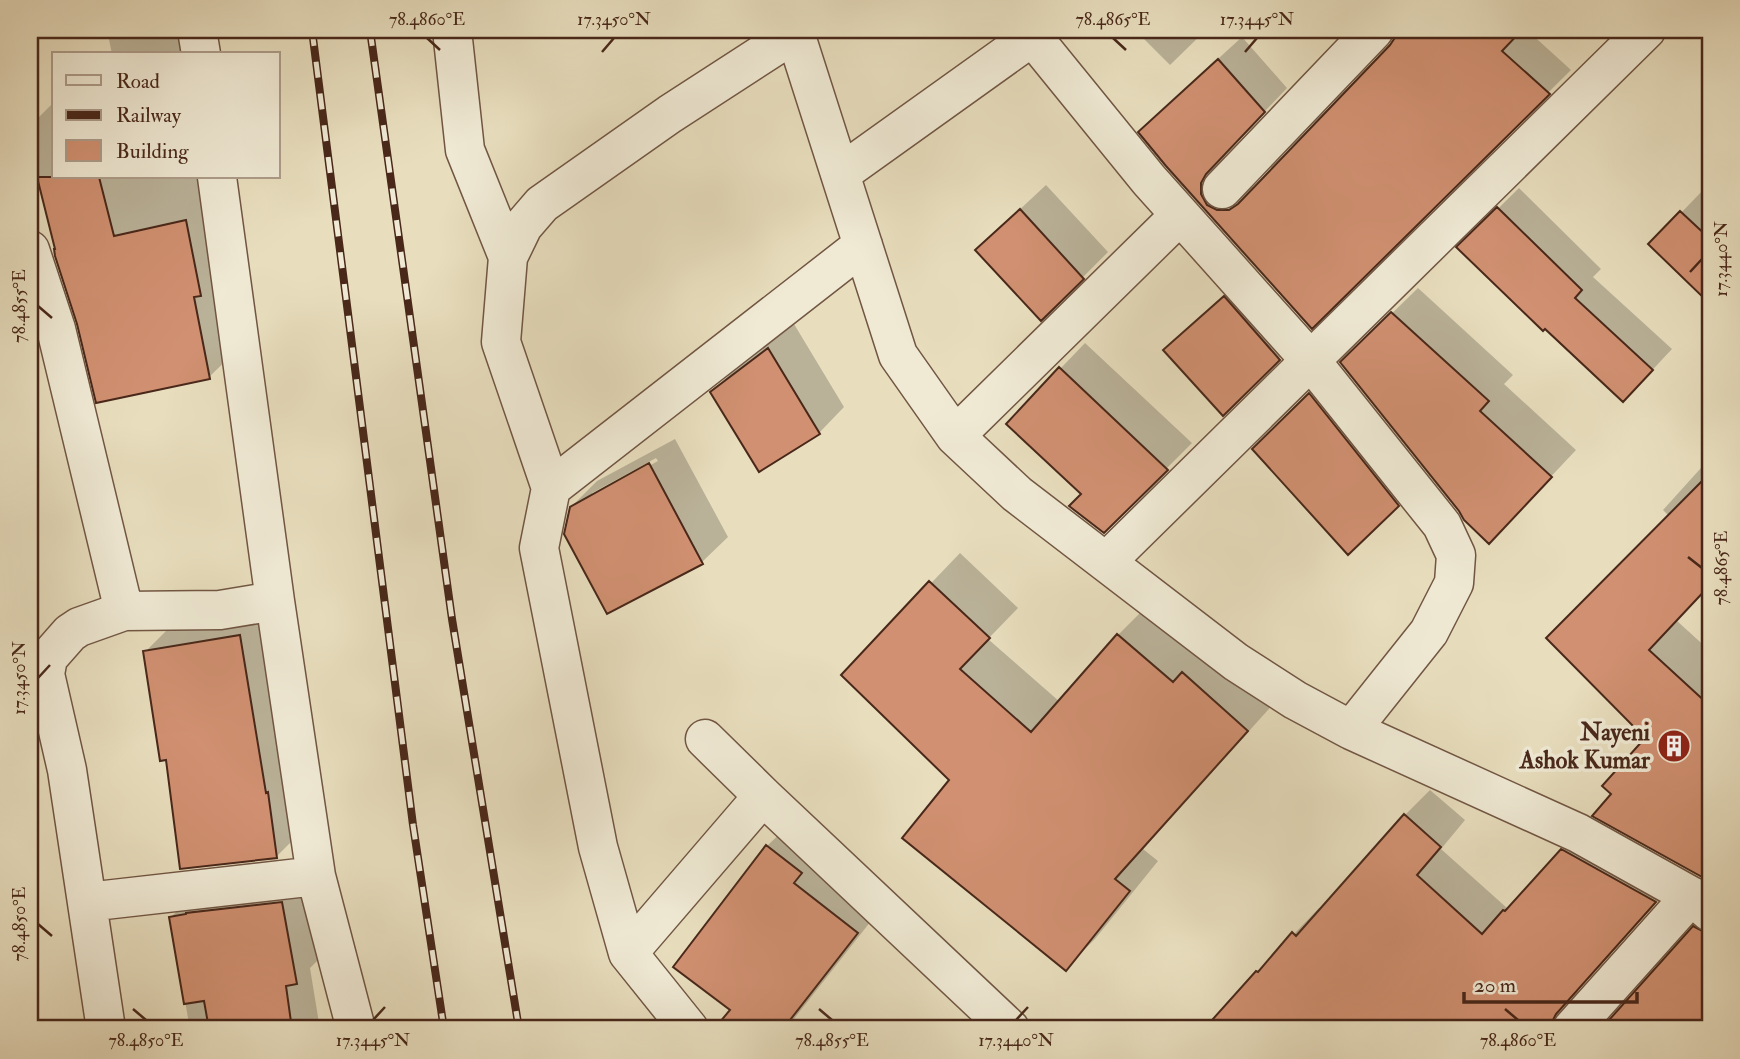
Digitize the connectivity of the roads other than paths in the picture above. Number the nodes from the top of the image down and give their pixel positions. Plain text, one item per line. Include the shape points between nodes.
1 (197, 30) edge
2 (452, 30) edge
3 (1374, 30) edge
4 (1646, 30) edge
5 (794, 32) edge
6 (1030, 33) edge
7 (201, 52) edge
8 (840, 174) junction
9 (218, 178) edge
10 (1222, 189) dead end
11 (1180, 215) junction
12 (863, 245) junction
13 (30, 250) edge
14 (508, 257) junction
15 (1311, 361) junction
16 (956, 436) junction
17 (551, 488) junction
18 (1106, 562) junction
19 (275, 601) junction
20 (124, 611) junction
21 (1351, 730) junction
22 (705, 739) dead end
23 (762, 796) junction
24 (316, 876) junction
25 (87, 902) junction
26 (1701, 904) edge
27 (628, 953) junction
28 (106, 1029) edge
29 (355, 1029) edge
30 (689, 1029) edge
31 (1010, 1029) edge
32 (1572, 1029) edge

1 - 7 street
2 - 14 street via 465,150
3 - 10 street
4 - 15 street
5 - 8 street
5 - 14 street via 542,204 523,226
6 - 8 street
6 - 11 street
8 - 12 street
9 - 19 street
11 - 15 street
11 - 16 street
12 - 16 street via 898,355
12 - 17 street
13 - 20 street via 56,330
14 - 17 street via 501,342
15 - 18 street
15 - 21 street via 1442,525 1456,555 1454,583 1429,632
16 - 18 street via 1017,494
17 - 27 street via 539,548 598,847
18 - 21 street via 1236,662
19 - 20 street via 220,610
19 - 24 street
20 - 25 street via 69,633 48,658 45,674 67,770
21 - 26 street via 1578,833
22 - 23 street
23 - 27 street
23 - 31 street
24 - 25 street
24 - 29 street
25 - 28 street
26 - 32 street
27 - 30 street

